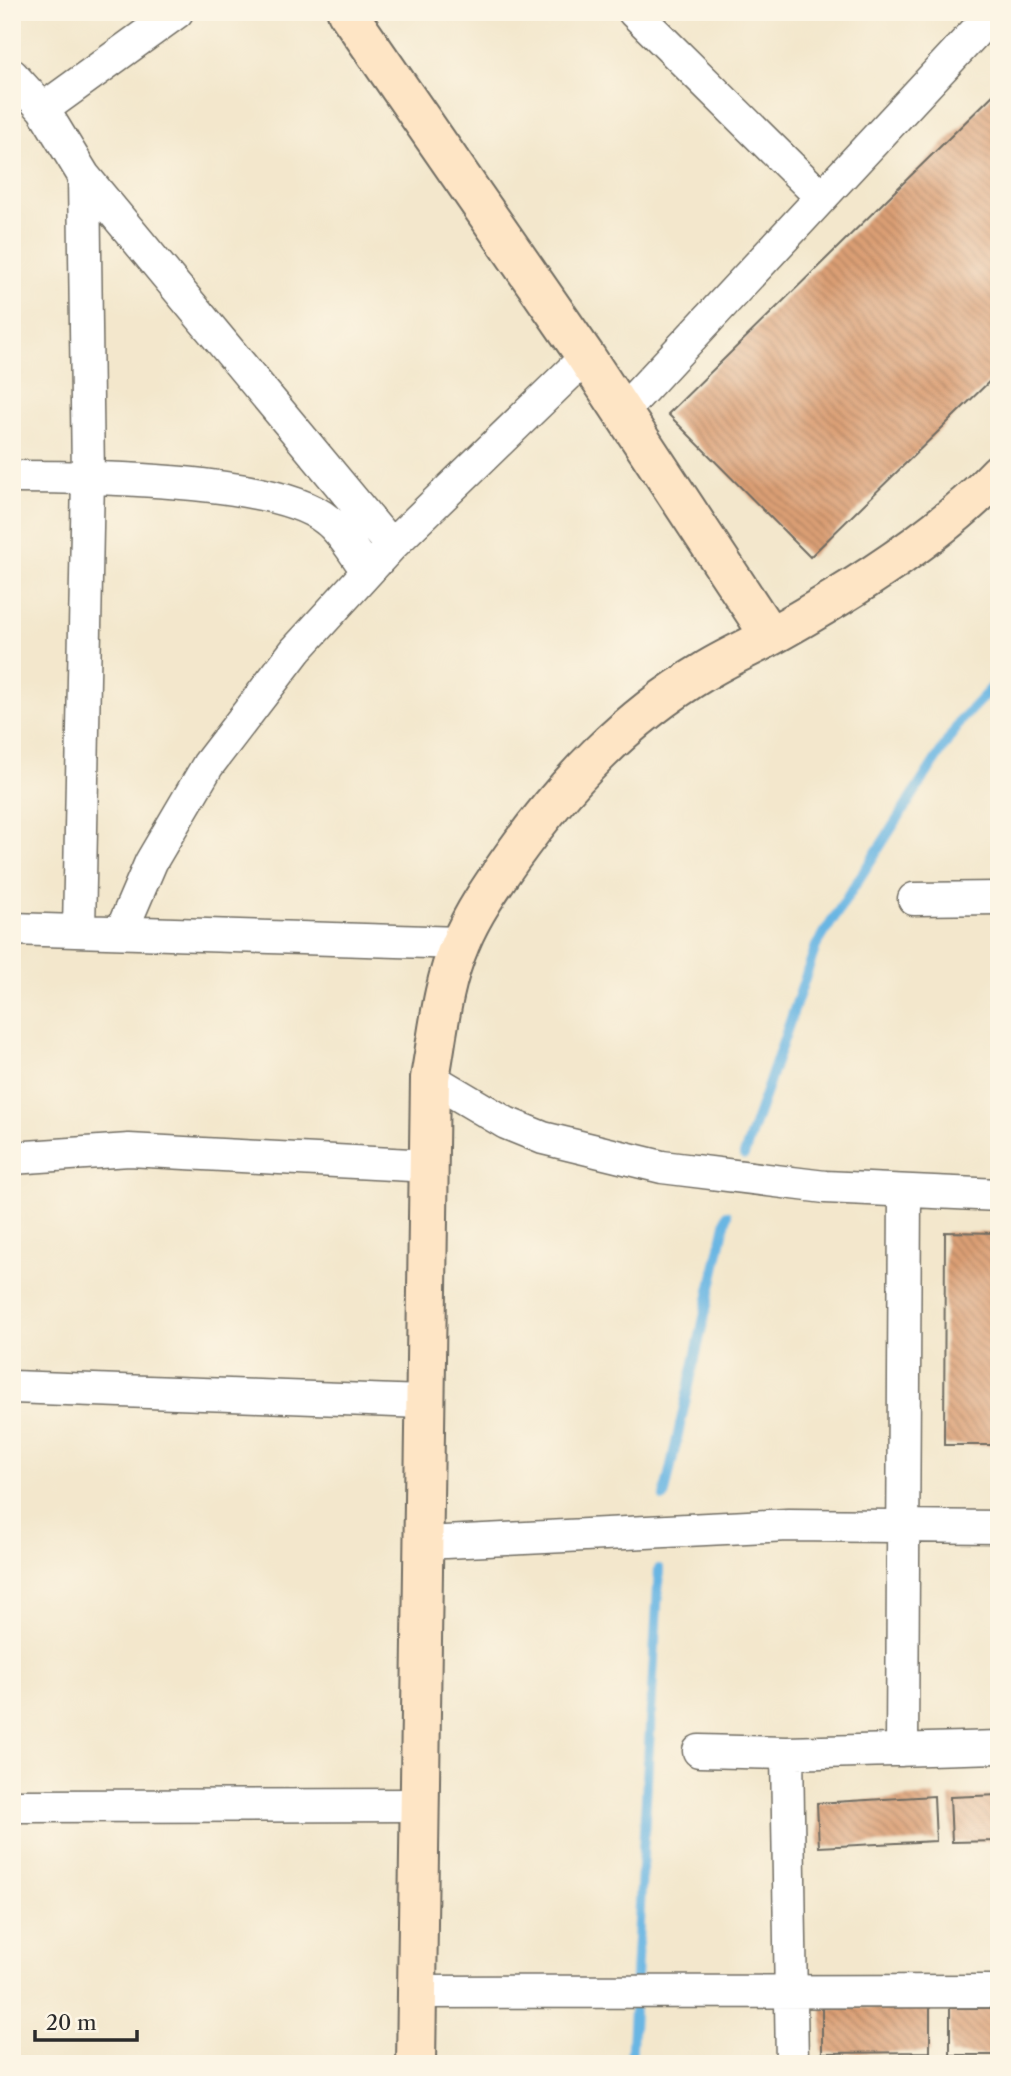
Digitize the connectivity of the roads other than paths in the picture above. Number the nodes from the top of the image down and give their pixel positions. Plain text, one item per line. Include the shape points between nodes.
1 (177, 12) edge
2 (347, 12) edge
3 (634, 12) edge
4 (994, 12) edge
5 (12, 75) edge
6 (43, 109) junction
7 (84, 176) junction
8 (820, 196) junction
9 (586, 357) junction
10 (621, 413) junction
11 (999, 473) edge
12 (12, 477) edge
13 (88, 477) junction
14 (391, 546) junction
15 (367, 570) junction
16 (771, 636) junction
17 (999, 898) edge
18 (914, 899) dead end
19 (12, 929) edge
20 (79, 930) junction
21 (121, 932) junction
22 (460, 943) junction
23 (430, 1078) junction
24 (12, 1158) edge
25 (430, 1166) junction
26 (905, 1191) junction
27 (999, 1195) edge
28 (12, 1387) edge
29 (423, 1402) junction
30 (904, 1525) junction
31 (999, 1527) edge
32 (425, 1543) junction
33 (999, 1747) edge
34 (902, 1750) junction
35 (699, 1751) dead end
36 (787, 1753) junction
37 (419, 1805) junction
38 (12, 1806) edge
39 (791, 1991) junction
40 (999, 1991) edge
41 (417, 1992) junction
42 (416, 2064) edge
43 (792, 2064) edge

1 - 6 street
2 - 9 main road
3 - 8 street
4 - 8 street
5 - 6 street
6 - 7 street
7 - 13 street
7 - 14 street
8 - 10 street
9 - 10 main road
9 - 14 street
10 - 16 main road
11 - 16 main road via 903,553
12 - 13 street
13 - 15 street via 247,490 288,502 327,520
13 - 20 street
14 - 15 street
15 - 21 street via 296,650 208,765 151,863
16 - 22 main road via 705,671 647,711 588,761 511,859
17 - 18 street
19 - 20 street
20 - 21 street
21 - 22 street
22 - 23 main road via 444,994
23 - 25 main road
23 - 26 street via 506,1123 543,1138 662,1167 825,1187
24 - 25 street via 129,1150
25 - 29 main road
26 - 27 street
26 - 30 street
28 - 29 street
29 - 32 main road
30 - 31 street
30 - 32 street via 788,1525
30 - 34 street
32 - 37 main road
33 - 34 street
34 - 36 street
35 - 36 street
36 - 39 street
37 - 38 street
37 - 41 main road
39 - 40 street
39 - 41 street
39 - 43 street
41 - 42 main road

